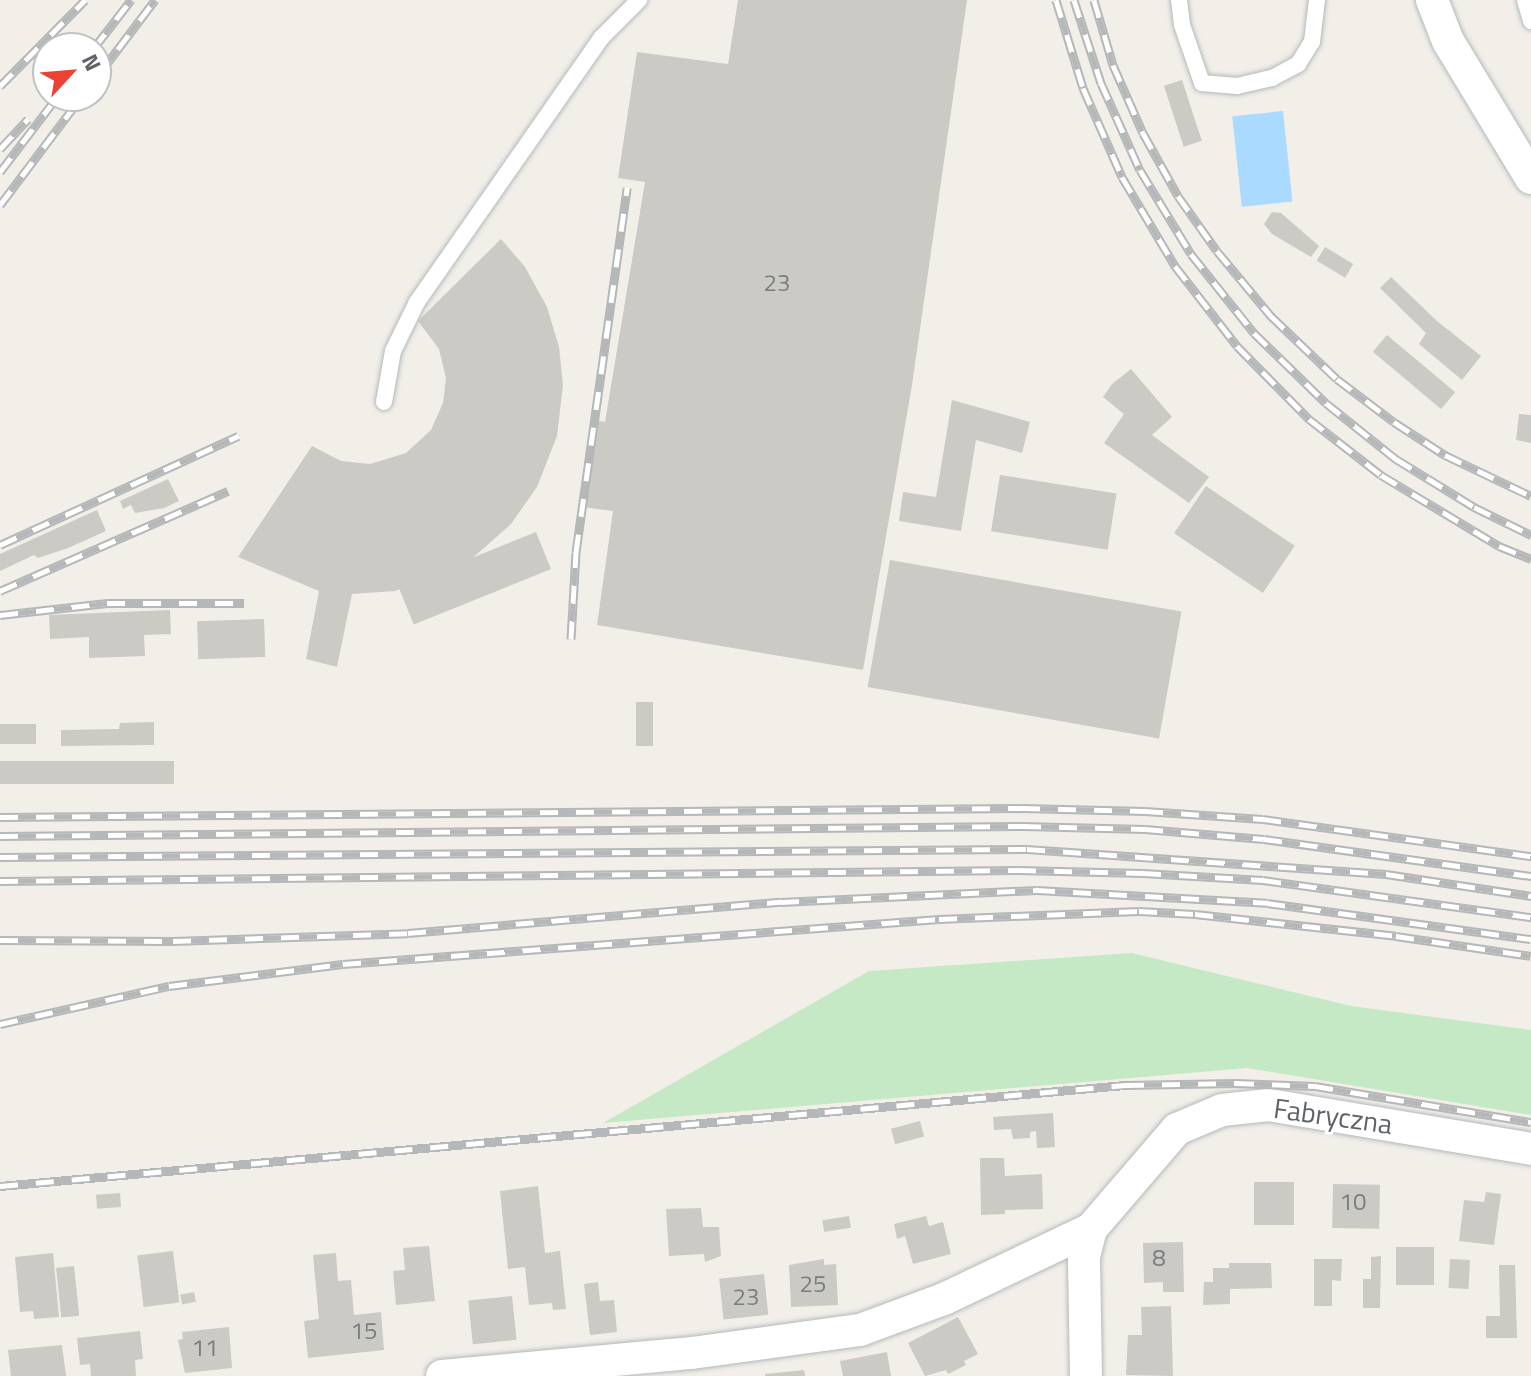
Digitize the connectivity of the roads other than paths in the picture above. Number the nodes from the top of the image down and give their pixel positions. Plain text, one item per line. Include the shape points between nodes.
1 (639, 0) edge
2 (1179, 0) edge
3 (1317, 0) edge
4 (1432, 0) edge
5 (1525, 0) edge
6 (1530, 18) edge
7 (1531, 178) edge
8 (384, 402) dead end
9 (1531, 1149) edge
10 (1091, 1229) junction
11 (442, 1376) edge
12 (1086, 1376) edge

1 - 8 lane via 601,38 417,302 393,351
2 - 3 lane via 1202,83 1237,86 1272,78 1298,64 1312,42
4 - 7 street via 1448,41
5 - 6 lane
9 - 10 street, Fabryczna via 1269,1105 1222,1110 1177,1129
10 - 11 street via 944,1299 860,1330 692,1353
10 - 12 street via 1084,1257

